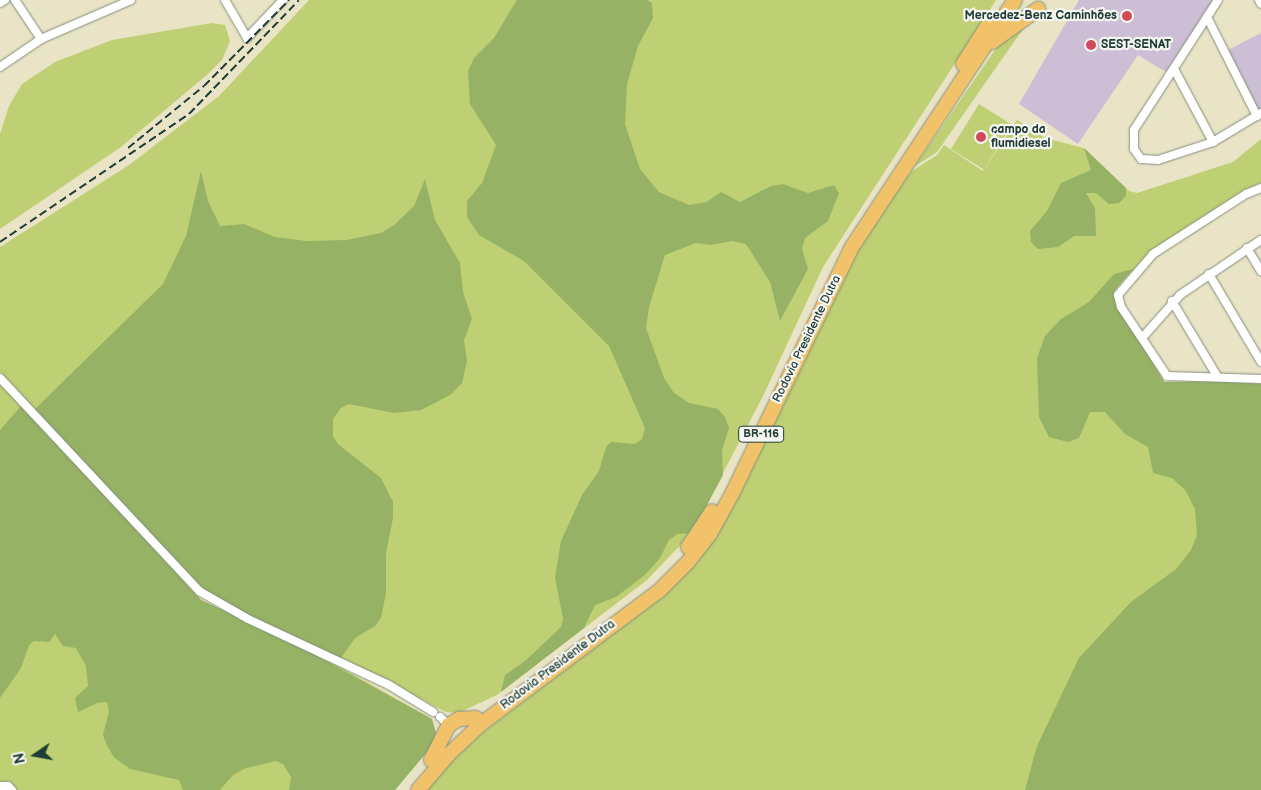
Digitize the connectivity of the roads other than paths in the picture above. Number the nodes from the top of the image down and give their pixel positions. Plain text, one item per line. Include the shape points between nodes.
1 (4, 0) edge
2 (15, 0) edge
3 (131, 0) edge
4 (225, 0) edge
5 (283, 0) edge
6 (1004, 0) edge
7 (1015, 0) edge
8 (1218, 0) edge
9 (1259, 0) edge
10 (0, 3) edge
11 (1261, 4) edge
12 (1038, 9) dead end
13 (1207, 17) junction
14 (41, 39) junction
15 (986, 47) junction
16 (0, 67) edge
17 (1174, 69) junction
18 (1259, 115) edge
19 (1213, 142) junction
20 (1261, 188) edge
21 (1261, 240) edge
22 (1247, 248) junction
23 (1261, 271) edge
24 (1209, 274) junction
25 (1172, 301) junction
26 (1142, 338) junction
27 (1261, 362) edge
28 (1218, 376) junction
29 (0, 378) edge
30 (1261, 379) edge
31 (441, 718) junction
32 (476, 718) junction
33 (431, 760) junction
34 (0, 786) edge
35 (12, 790) edge
36 (406, 790) edge
37 (418, 790) edge

1 - 10 street
2 - 14 street
3 - 14 street
4 - 5 street via 247,38
6 - 32 highway, Rodovia Presidente Dutra / BR-116 via 835,262 732,474 690,544 649,588
7 - 15 highway, Rodovia Presidente Dutra / BR-116
8 - 13 street
9 - 11 street
12 - 15 highway
13 - 17 street
13 - 18 street
14 - 16 street
15 - 37 highway, Rodovia Presidente Dutra / BR-116 via 852,248 710,534 659,591 481,724
17 - 19 street
17 - 19 street via 1134,130 1135,152 1141,159 1154,160
18 - 19 street
20 - 26 street via 1246,194 1153,254 1122,286 1118,292 1119,302
21 - 22 street
22 - 23 street
22 - 24 street
24 - 25 street
24 - 27 street
25 - 26 street
25 - 28 street
26 - 28 street via 1167,376
28 - 30 street
29 - 31 street via 199,591 248,619 389,685
31 - 32 highway
31 - 33 highway
32 - 33 highway, Rodovia Presidente Dutra / BR-116
33 - 36 highway, Rodovia Presidente Dutra / BR-116
34 - 35 street via 8,786

